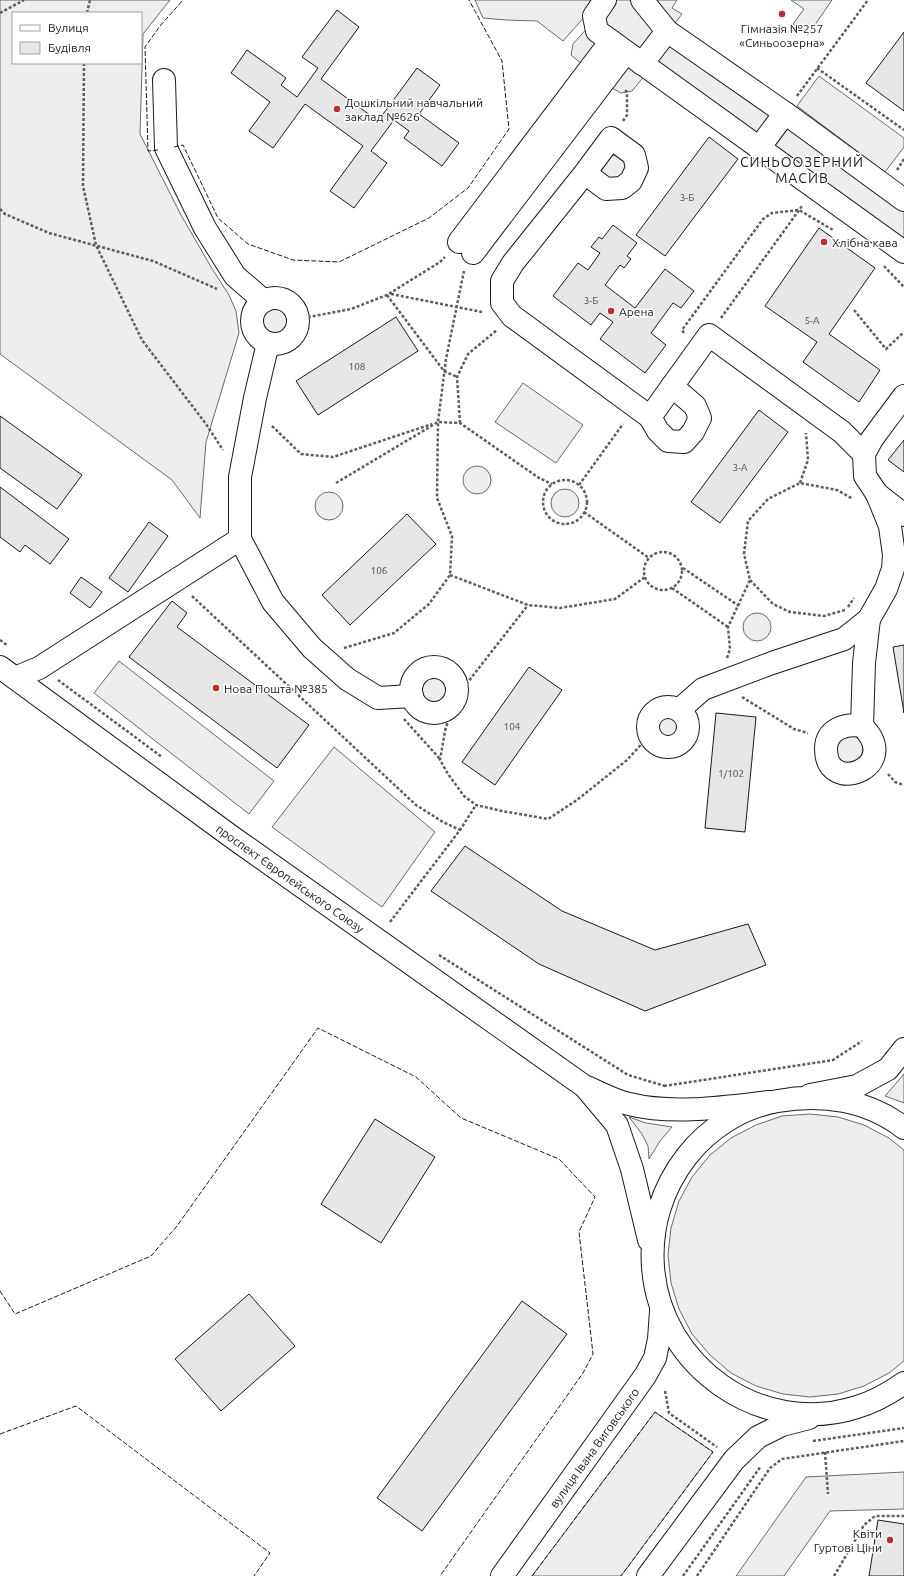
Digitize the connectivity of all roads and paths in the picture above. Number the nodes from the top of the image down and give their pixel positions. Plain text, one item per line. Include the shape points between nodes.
1 (24, 0) edge
2 (90, 0) edge
3 (605, 0) edge
4 (642, 0) edge
5 (868, 0) edge
6 (87, 12) edge
7 (0, 13) edge
8 (667, 31) junction
9 (626, 52) junction
10 (84, 64) edge
11 (817, 68) junction
12 (600, 71) junction
13 (164, 80) dead end
14 (784, 113) junction
15 (904, 130) edge
16 (611, 138) junction
17 (759, 148) junction
18 (585, 173) junction
19 (815, 188) junction
20 (904, 200) edge
21 (0, 209) edge
22 (799, 210) junction
23 (839, 233) dead end
24 (468, 245) junction
25 (96, 246) junction
26 (904, 252) edge
27 (882, 264) dead end
28 (904, 286) edge
29 (223, 291) dead end
30 (389, 294) junction
31 (264, 301) junction
32 (456, 307) junction
33 (854, 310) dead end
34 (512, 316) junction
35 (298, 319) junction
36 (904, 332) edge
37 (704, 342) junction
38 (268, 343) junction
39 (444, 371) junction
40 (457, 377) junction
41 (672, 386) junction
42 (904, 396) edge
43 (255, 398) junction
44 (643, 412) junction
45 (438, 422) junction
46 (460, 423) junction
47 (802, 427) dead end
48 (864, 454) junction
49 (240, 477) junction
50 (336, 483) dead end
51 (800, 483) junction
52 (552, 484) junction
53 (579, 485) junction
54 (877, 494) junction
55 (855, 500) dead end
56 (584, 512) junction
57 (904, 515) edge
58 (240, 539) junction
59 (648, 558) junction
60 (898, 566) edge
61 (683, 568) junction
62 (450, 575) junction
63 (645, 577) junction
64 (177, 579) junction
65 (750, 580) junction
66 (672, 588) junction
67 (855, 597) dead end
68 (528, 605) junction
69 (739, 606) junction
70 (869, 619) junction
71 (728, 627) junction
72 (341, 649) dead end
73 (7, 673) edge
74 (719, 683) junction
75 (412, 696) junction
76 (378, 698) junction
77 (455, 700) junction
78 (679, 710) junction
79 (862, 726) junction
80 (650, 736) junction
81 (828, 740) junction
82 (440, 760) junction
83 (476, 805) junction
84 (460, 830) junction
85 (383, 919) dead end
86 (436, 953) dead end
87 (862, 1041) dead end
88 (904, 1049) edge
89 (584, 1086) junction
90 (664, 1086) junction
91 (653, 1088) dead end
92 (798, 1097) junction
93 (769, 1102) junction
94 (904, 1128) edge
95 (652, 1251) junction
96 (662, 1310) junction
97 (904, 1383) edge
98 (665, 1391) dead end
99 (904, 1402) edge
100 (857, 1407) junction
101 (828, 1413) junction
102 (904, 1428) edge
103 (812, 1441) dead end
104 (904, 1441) edge
105 (720, 1448) dead end
106 (825, 1452) junction
107 (762, 1463) dead end
108 (828, 1494) dead end
109 (904, 1516) edge
110 (502, 1576) edge
111 (648, 1576) edge
112 (683, 1576) edge
113 (697, 1576) edge
114 (834, 1576) edge

1 - 7 path
2 - 6 path
3 - 9 main road via 594,16 597,31
4 - 8 main road
5 - 11 path
8 - 9 main road
8 - 14 main road
9 - 12 main road
9 - 17 main road
10 - 25 path via 83,186
11 - 14 path
11 - 15 path
12 - 16 path via 627,92 627,116
12 - 24 main road
13 - 31 main road via 166,148 205,228 231,270
14 - 17 main road
14 - 20 main road
16 - 18 main road
16 - 18 main road via 634,155 637,168 631,181 622,188 606,189
17 - 19 main road
18 - 34 main road via 513,263 502,281 502,303
19 - 22 path
19 - 26 main road
21 - 25 path via 5,214 49,233
22 - 23 path
22 - 37 path
22 - 37 path via 772,213 763,219 682,330
24 - 30 path
24 - 32 path
25 - 29 path via 153,261
25 - 49 path via 142,340 206,424
27 - 28 path
30 - 32 path
30 - 35 path via 351,309
30 - 39 path
31 - 35 main road via 278,298 286,301 292,305
31 - 38 main road via 254,312 252,320 256,334
32 - 34 path
32 - 39 path
33 - 36 path via 886,349
34 - 40 path via 468,354
34 - 44 main road
35 - 38 main road via 295,334 290,339 283,343
37 - 41 main road
37 - 48 main road via 842,432
38 - 43 main road
39 - 40 path
39 - 45 path
40 - 46 path
41 - 44 main road
41 - 44 main road via 696,406 700,418 684,442 668,441
42 - 48 main road
43 - 45 path via 268,422 302,454 333,457
43 - 49 main road
44 - 53 path
45 - 46 path
45 - 50 path
45 - 62 path via 437,498 452,536
46 - 52 path via 539,478
47 - 51 path via 806,432 808,460
48 - 54 main road via 866,476
49 - 58 main road
51 - 55 path via 837,490
51 - 65 path via 768,499 748,521 744,554
52 - 53 path via 563,480
52 - 56 path via 544,495 543,503 549,517 561,524 568,524
53 - 56 path via 587,500
54 - 57 main road
54 - 60 main road via 890,526
56 - 59 path
58 - 64 main road
58 - 76 main road via 273,602 305,640 347,678
59 - 61 path via 667,551 677,557
59 - 63 path via 644,570
60 - 70 main road
61 - 66 path via 680,580
61 - 69 path
62 - 68 path
62 - 72 path via 429,604 394,633
63 - 66 path via 648,583 660,590
63 - 68 path via 615,599 560,608
64 - 73 main road via 39,668
64 - 84 path via 192,596 416,805
65 - 67 path via 773,604 790,612 824,616 846,610
65 - 69 path
66 - 71 path
68 - 77 path
69 - 71 path
70 - 74 main road via 844,639
70 - 79 main road via 864,663
71 - 74 path via 730,649
73 - 89 main road, проспект Європейського Союзу via 232,837
74 - 78 main road via 703,689
74 - 81 path via 794,729
75 - 76 main road
75 - 77 main road via 415,704 426,712 444,711
75 - 77 main road via 412,683 416,676 433,667 445,670 456,681
76 - 82 path via 407,722
77 - 82 path via 445,731
78 - 80 main road via 665,707 652,713 647,726
78 - 80 main road via 687,719 688,726 687,734 681,743 665,747 658,745
79 - 81 main road via 842,726 835,730
79 - 81 main road via 874,739 876,748 874,759 869,766 858,773 838,771 832,765 826,748
80 - 83 path via 627,760 577,800 548,818
82 - 83 path via 464,796
83 - 84 path
84 - 85 path via 390,923
86 - 90 path via 628,1076
87 - 90 path via 832,1060
88 - 92 main road via 888,1069 857,1086
89 - 93 main road, проспект Європейського Союзу via 629,1104 669,1110
89 - 95 main road, проспект Європейського Союзу via 616,1125 632,1169
90 - 91 path
92 - 93 main road
92 - 94 main road via 831,1098 863,1106
93 - 95 main road via 742,1112 717,1127 695,1146 677,1169 664,1195 655,1222
95 - 96 main road via 654,1281
96 - 101 main road via 674,1337 692,1361 714,1381 740,1398 768,1408 798,1413
96 - 110 main road, вулиця Івана Виговського via 655,1358 645,1376
97 - 100 main road via 888,1394
98 - 105 path via 669,1413
99 - 100 main road
100 - 101 main road
101 - 111 main road via 782,1425 758,1437 734,1460
102 - 103 path
104 - 106 path
106 - 108 path
106 - 113 path via 782,1459 770,1468
107 - 112 path
109 - 114 path via 875,1516 864,1525

